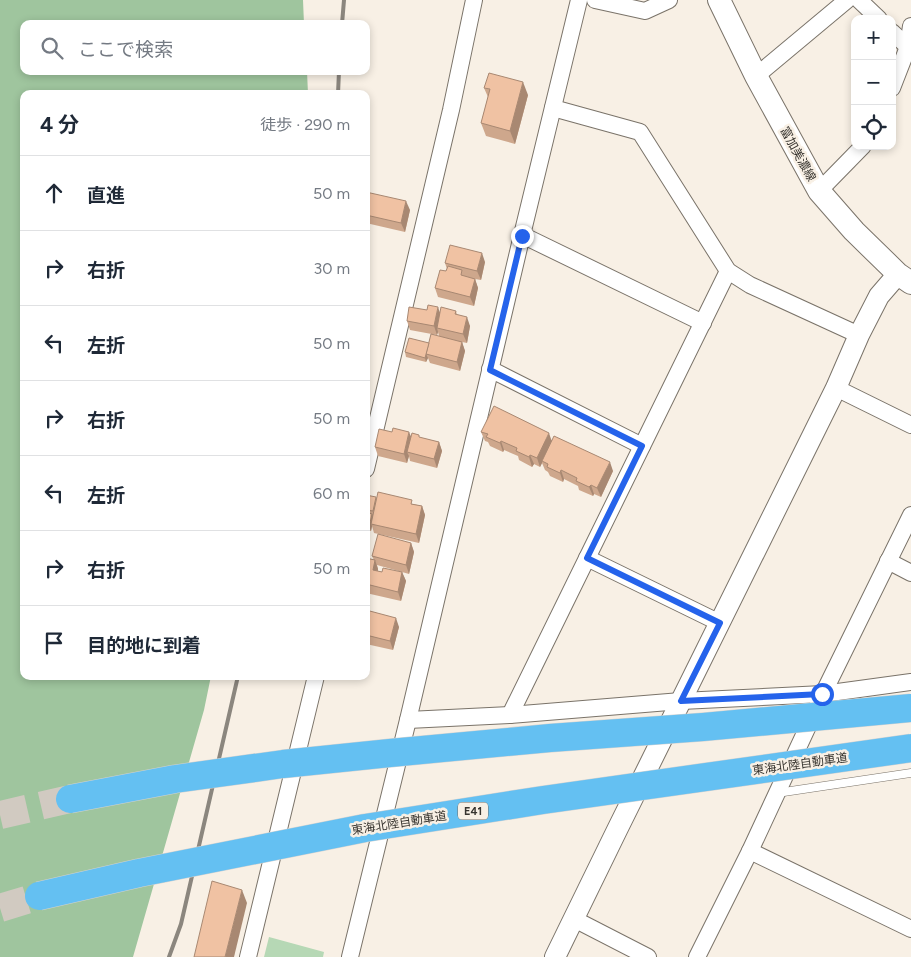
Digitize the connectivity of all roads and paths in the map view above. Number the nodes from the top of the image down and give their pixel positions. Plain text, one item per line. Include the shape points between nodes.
1 (474, 0) edge
2 (579, 0) edge
3 (595, 0) edge
4 (669, 0) edge
5 (719, 0) edge
6 (847, 0) edge
7 (859, 0) edge
8 (874, 15) edge
9 (911, 26) edge
10 (896, 36) edge
11 (908, 47) junction
12 (756, 76) junction
13 (896, 78) edge
14 (553, 108) junction
15 (859, 150) edge
16 (819, 191) junction
17 (522, 236) junction
18 (728, 271) junction
19 (904, 278) edge
20 (703, 323) junction
21 (859, 335) junction
22 (490, 370) junction
23 (836, 388) junction
24 (911, 425) edge
25 (642, 446) junction
26 (370, 452) edge
27 (911, 515) edge
28 (587, 558) junction
29 (888, 561) junction
30 (911, 573) edge
31 (720, 623) junction
32 (315, 680) edge
33 (911, 682) edge
34 (822, 694) junction
35 (681, 701) junction
36 (911, 708) edge
37 (510, 715) junction
38 (408, 720) junction
39 (911, 748) edge
40 (911, 773) edge
41 (776, 794) junction
42 (70, 799) tunnel mouth
43 (750, 851) junction
44 (39, 896) tunnel mouth
45 (574, 919) junction
46 (911, 929) edge
47 (248, 957) edge
48 (350, 957) edge
49 (555, 957) edge
50 (648, 957) edge
51 (697, 957) edge

1 - 26 street
2 - 14 street
3 - 4 street via 645,11
5 - 12 main road, 富加美濃線
6 - 12 street
7 - 8 street
9 - 11 street
10 - 11 street
11 - 13 street
12 - 16 main road, 富加美濃線
14 - 17 street
14 - 18 street via 640,132
15 - 16 street
16 - 19 main road, 富加美濃線 via 854,231
17 - 20 street
17 - 22 street
18 - 20 street
18 - 21 street via 750,285
19 - 21 street via 880,296
20 - 25 street
21 - 23 street
22 - 25 street
22 - 38 street
23 - 24 street
23 - 31 street
25 - 28 street
27 - 29 street
28 - 31 street
28 - 37 street
29 - 30 street
29 - 34 street
31 - 35 street
32 - 47 street
33 - 34 street
34 - 35 street
34 - 41 street
35 - 37 street
35 - 45 street
36 - 42 highway, bridge via 390,752 175,779
37 - 38 street
38 - 48 street
39 - 44 highway, 東海北陸自動車道 / E41, bridge via 365,828
40 - 41 lane
41 - 43 street
43 - 46 street
43 - 51 street
45 - 49 street
45 - 50 street

